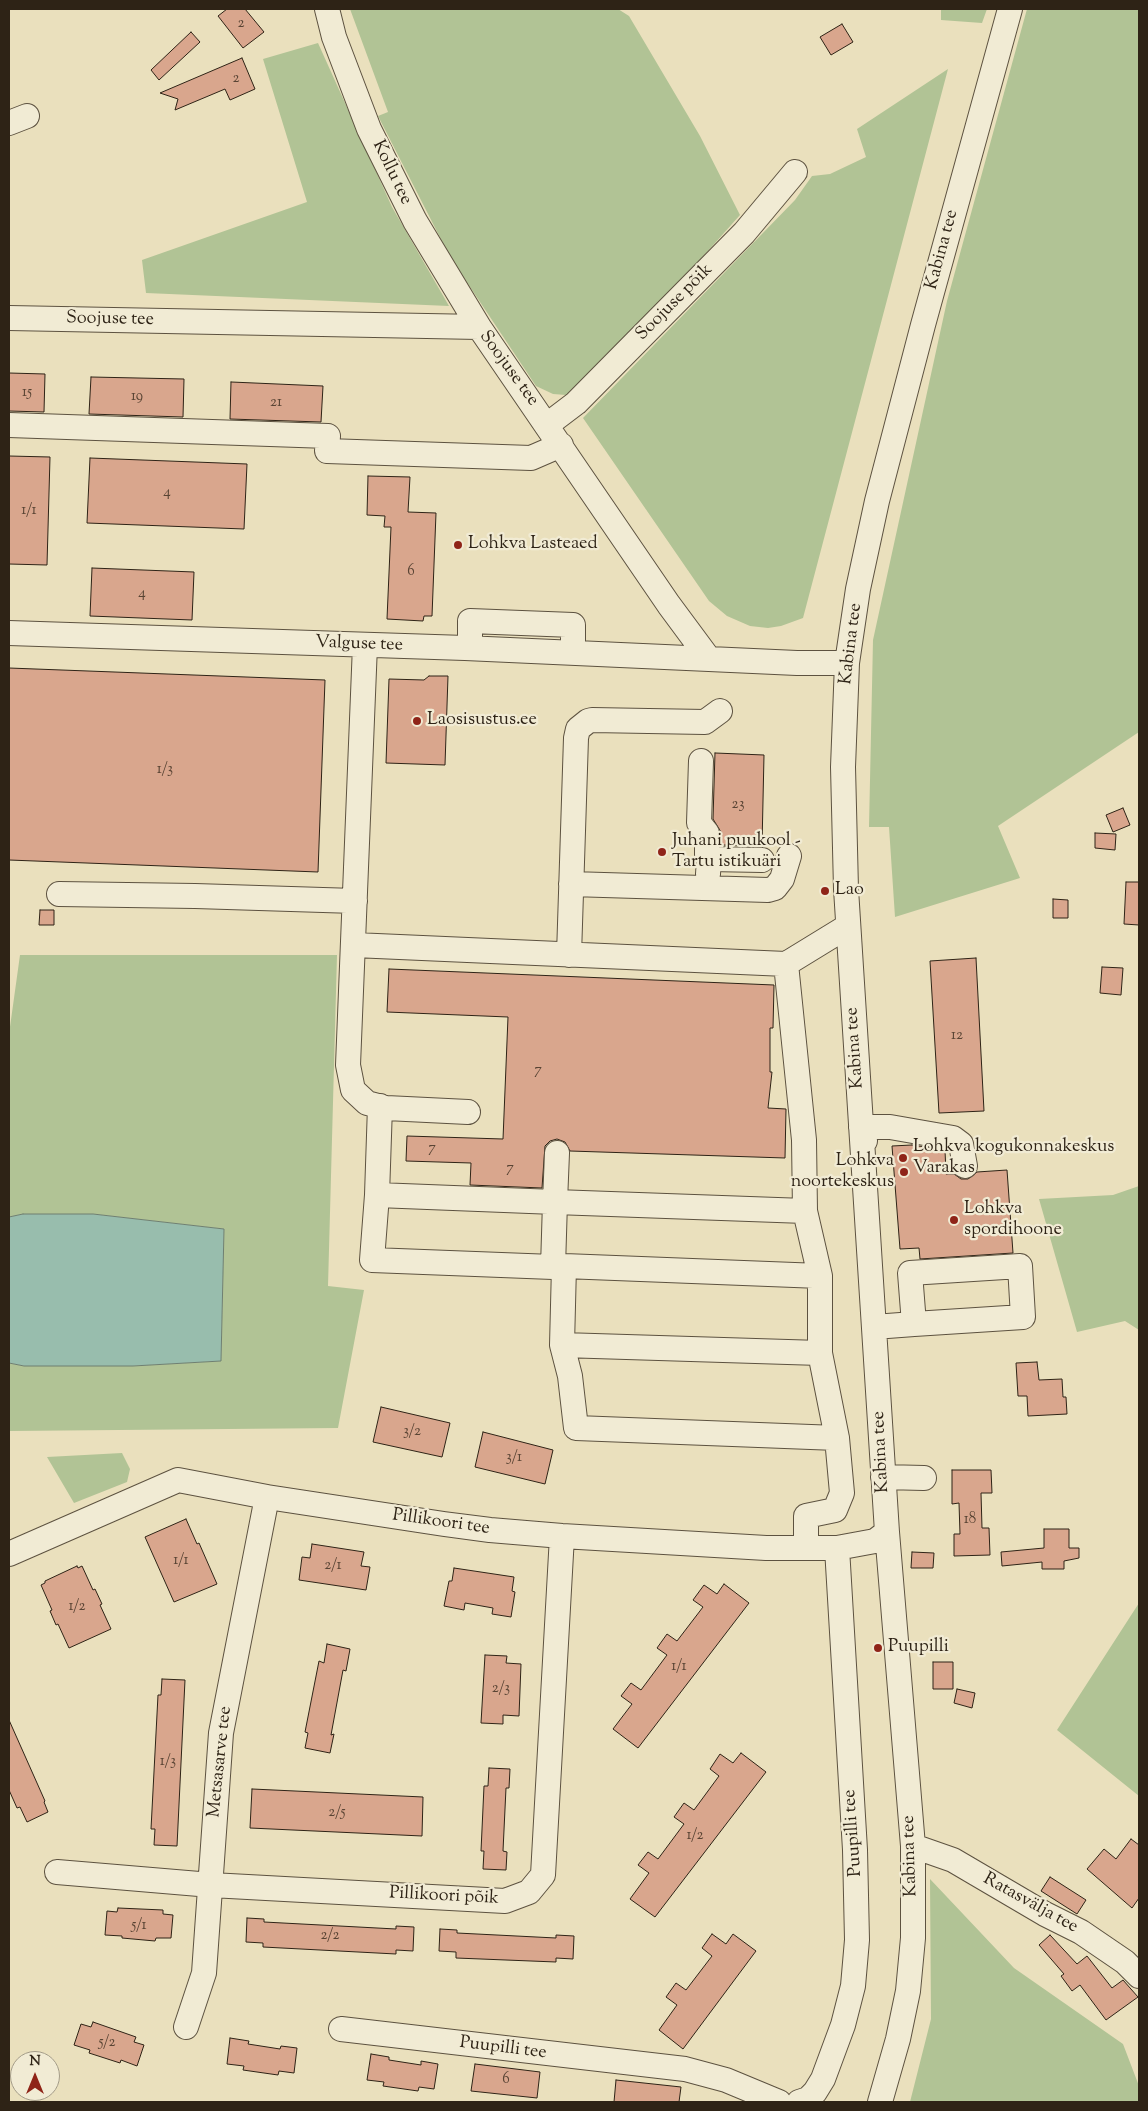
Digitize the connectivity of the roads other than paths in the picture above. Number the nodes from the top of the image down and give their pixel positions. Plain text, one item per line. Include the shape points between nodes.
1 (327, 9) edge
2 (1010, 9) edge
3 (795, 172) dead end
4 (9, 318) edge
5 (74, 319) junction
6 (480, 327) junction
7 (9, 331) edge
8 (9, 425) edge
9 (547, 425) junction
10 (561, 445) junction
11 (9, 633) edge
12 (364, 645) junction
13 (708, 658) junction
14 (847, 664) junction
15 (720, 711) dead end
16 (701, 761) dead end
17 (789, 856) dead end
18 (709, 858) junction
19 (762, 860) dead end
20 (571, 884) junction
21 (707, 888) junction
22 (59, 894) dead end
23 (355, 902) junction
24 (848, 926) junction
25 (354, 945) junction
26 (569, 954) junction
27 (786, 964) junction
28 (380, 1106) junction
29 (468, 1112) dead end
30 (861, 1127) junction
31 (557, 1152) dead end
32 (965, 1166) dead end
33 (377, 1195) junction
34 (554, 1202) junction
35 (806, 1211) junction
36 (559, 1266) junction
37 (820, 1276) junction
38 (914, 1324) junction
39 (874, 1327) junction
40 (562, 1345) junction
41 (820, 1353) junction
42 (837, 1438) junction
43 (884, 1477) junction
44 (924, 1478) dead end
45 (267, 1497) junction
46 (887, 1532) junction
47 (562, 1536) junction
48 (806, 1548) junction
49 (837, 1548) junction
50 (9, 1554) edge
51 (913, 1846) junction
52 (57, 1872) dead end
53 (211, 1885) junction
54 (1139, 1976) edge
55 (186, 2027) dead end
56 (342, 2029) dead end
57 (779, 2102) edge
58 (799, 2102) edge
59 (880, 2102) edge

1 - 6 street, Kollu tee via 334,37 369,129 415,221
2 - 14 street, Kabina tee via 877,501 858,589
3 - 9 street, Soojuse põik via 744,233 576,404
4 - 5 street, Soojuse tee
5 - 6 street, Soojuse tee
5 - 7 street via 45,331
6 - 9 street, Soojuse tee
8 - 10 street via 328,436 327,451 531,458
9 - 10 street, Soojuse tee
10 - 13 street, Soojuse tee
11 - 12 street, Valguse tee
12 - 13 street, Valguse tee
12 - 23 street
13 - 14 street
14 - 24 street, Kabina tee via 843,768
15 - 20 street via 705,722 592,720 578,730
16 - 18 street via 699,823 708,833
17 - 21 street via 775,888
18 - 19 street
18 - 21 street
20 - 21 street
20 - 26 street
22 - 23 street
23 - 25 street
24 - 27 street
24 - 30 street, Kabina tee
25 - 26 street
25 - 28 street via 348,1066 352,1090 367,1103
26 - 27 street
27 - 35 street via 804,1140
28 - 29 street
28 - 33 street
30 - 32 street via 885,1126 953,1138 962,1144
30 - 39 street, Kabina tee
31 - 34 street
33 - 34 street
33 - 36 street via 372,1260
34 - 35 street
34 - 36 street
35 - 37 street
36 - 37 street
36 - 40 street
37 - 41 street
38 - 38 street via 910,1273 1020,1266 1023,1317
38 - 39 street
39 - 43 street, Kabina tee
40 - 41 street
40 - 42 street via 570,1376 576,1428
41 - 42 street
42 - 48 street via 842,1493 834,1510 806,1516
43 - 44 street
43 - 46 street, Kabina tee
45 - 47 street, Pillikoori tee via 490,1530
45 - 50 street, Pillikoori tee via 178,1480
45 - 53 street, Metsasarve tee via 221,1733
46 - 49 street, Pillikoori tee via 874,1541
46 - 51 street, Kabina tee
47 - 48 street, Pillikoori tee
47 - 53 street, Pillikoori põik via 543,1875 529,1892 505,1901
48 - 49 street, Pillikoori tee
49 - 58 street, Puupilli tee via 855,1850 857,1940 853,1986 843,2025 823,2079 808,2099
51 - 54 street, Ratasvälja tee via 952,1860 1081,1932 1125,1962
51 - 59 street, Kabina tee via 913,1938 908,1991
52 - 53 street, Pillikoori põik
53 - 55 street, Metsasarve tee via 204,1973
56 - 57 street, Puupilli tee via 685,2069 726,2080

